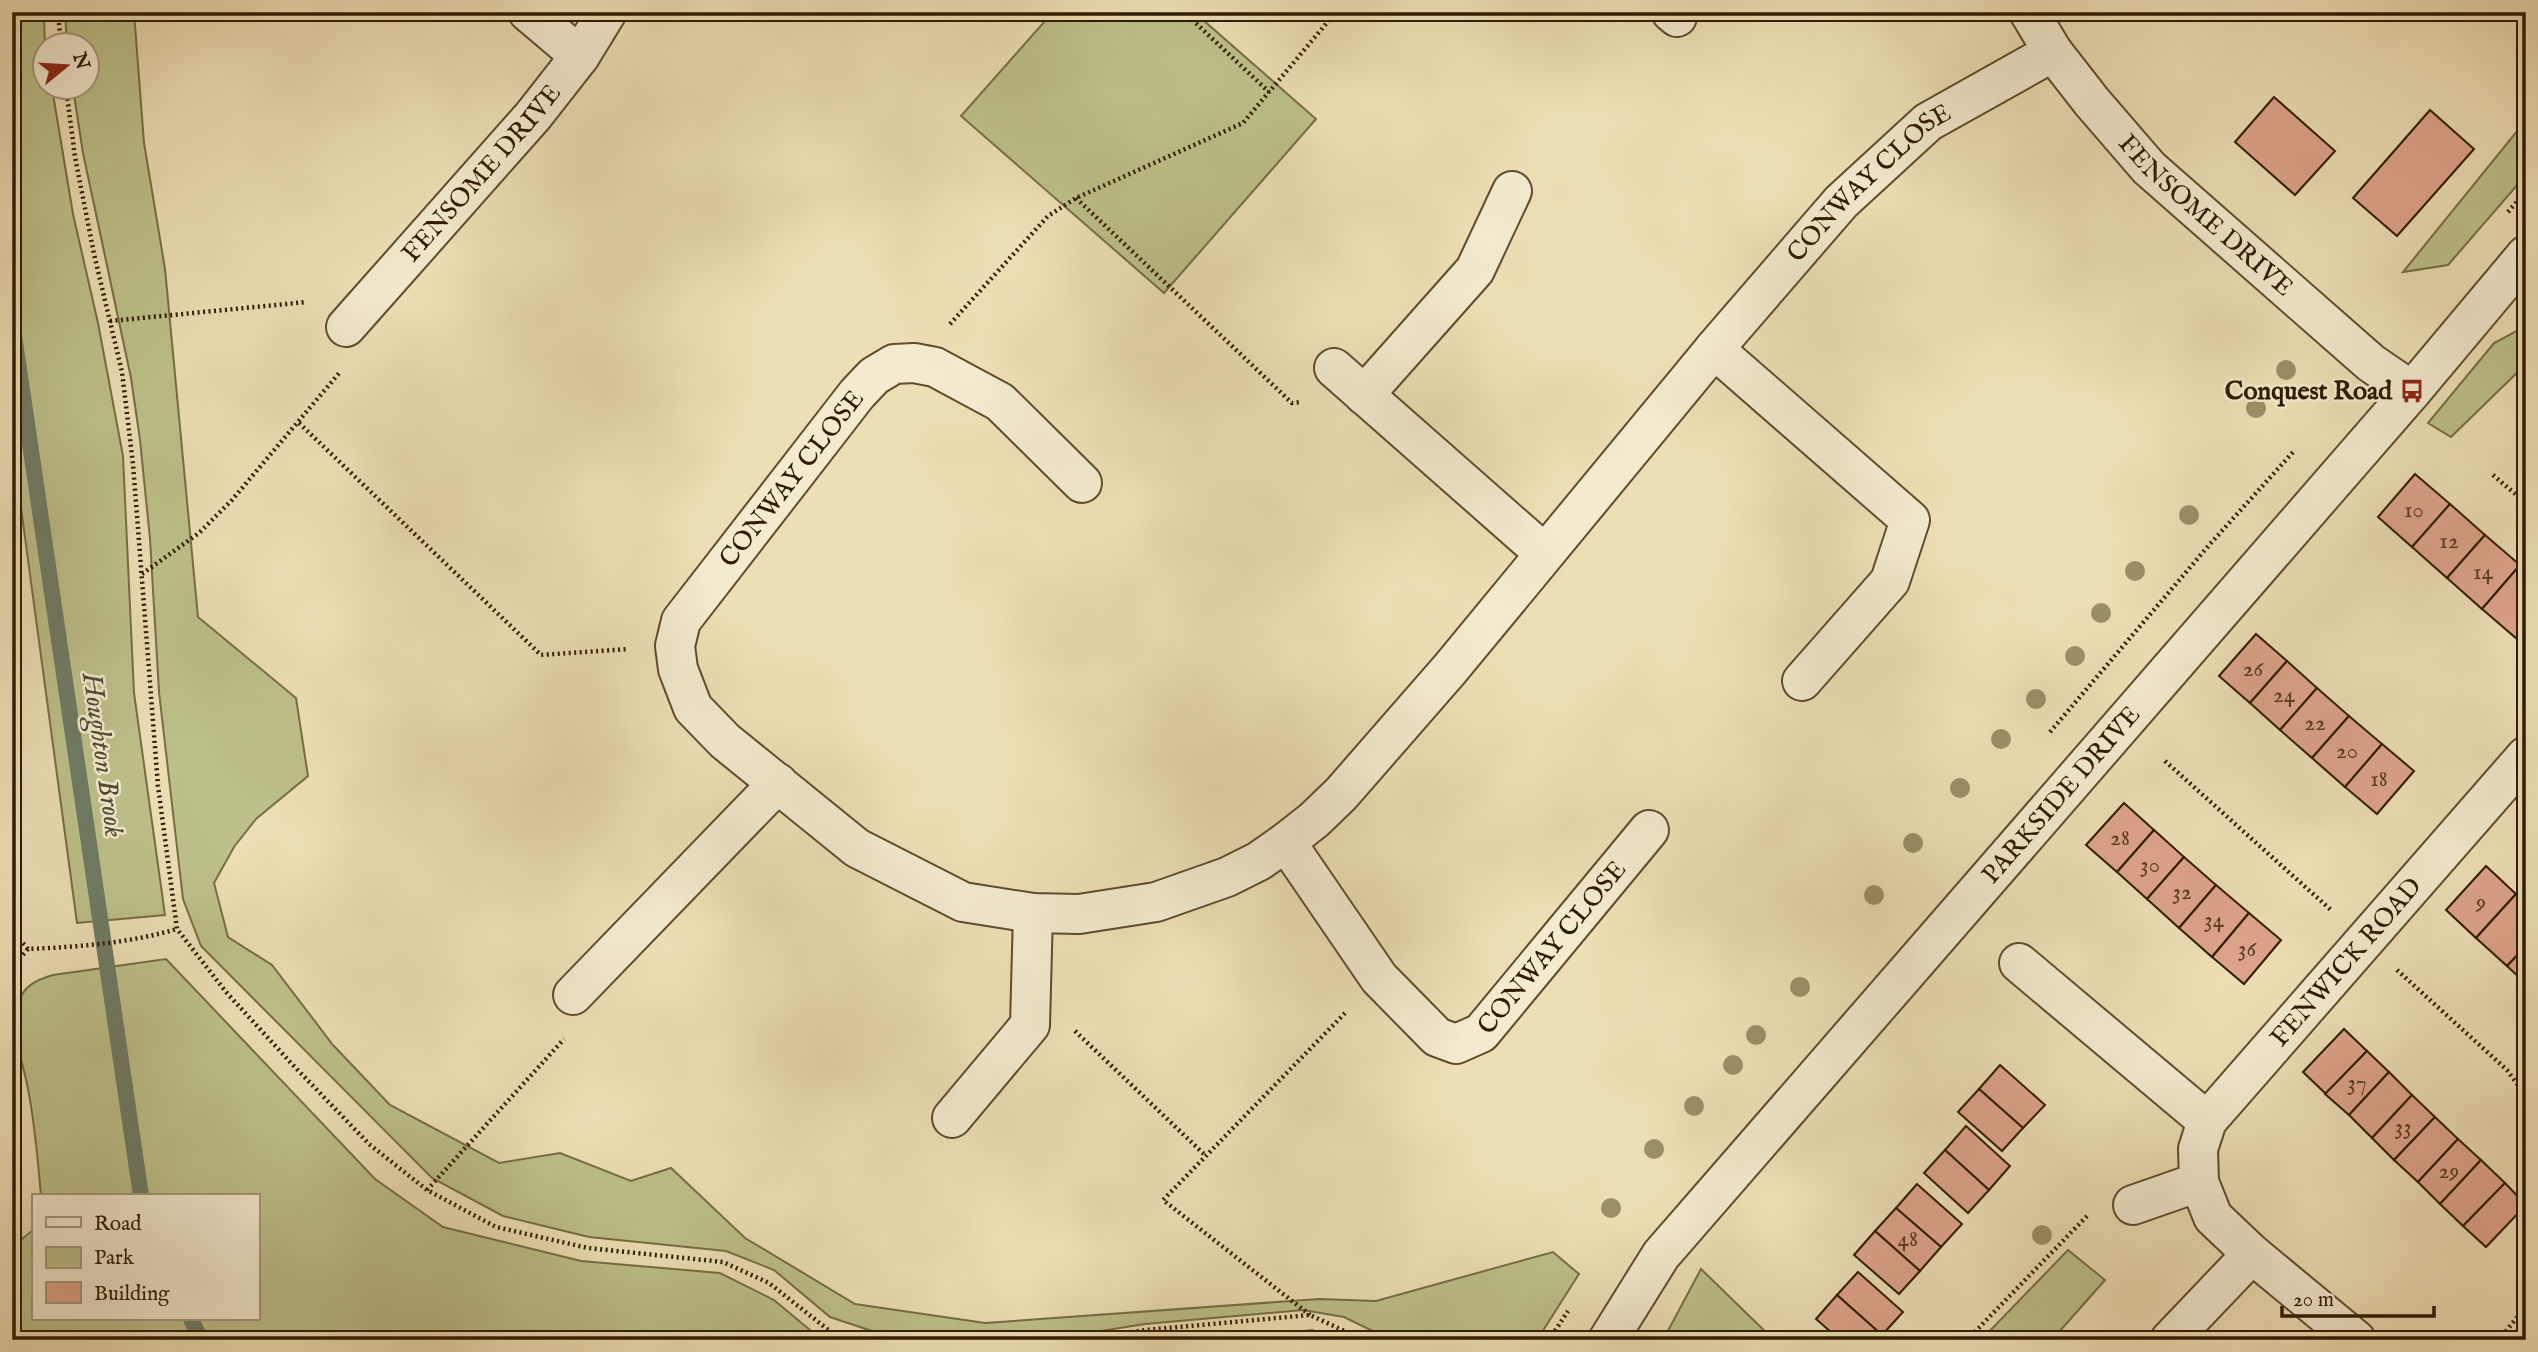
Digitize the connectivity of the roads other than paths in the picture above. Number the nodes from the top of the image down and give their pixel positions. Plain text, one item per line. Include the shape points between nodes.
1 (528, 12) edge
2 (607, 12) edge
3 (2029, 12) edge
4 (2053, 52) junction
5 (580, 56) junction
6 (1512, 191) dead end
7 (2526, 256) edge
8 (346, 327) road end
9 (1714, 349) junction
10 (1334, 368) dead end
11 (2412, 391) junction
12 (1364, 395) junction
13 (1082, 483) dead end
14 (1544, 553) junction
15 (1802, 681) dead end
16 (2526, 756) edge
17 (778, 783) junction
18 (1649, 830) dead end
19 (1286, 842) junction
20 (1032, 913) junction
21 (2019, 963) dead end
22 (573, 995) road end
23 (952, 1118) dead end
24 (2207, 1121) junction
25 (2199, 1182) junction
26 (2114, 1206) road end
27 (2252, 1254) junction
28 (1608, 1340) edge
29 (2171, 1340) edge
30 (2356, 1340) edge

1 - 5 street
2 - 5 street, FENSOME DRIVE
3 - 4 street, FENSOME DRIVE
4 - 9 street, CONWAY CLOSE via 1928,122 1841,202
4 - 11 street, FENSOME DRIVE via 2149,168 2371,363
5 - 8 street, FENSOME DRIVE via 533,116
6 - 12 street via 1475,270
7 - 11 street, PARKSIDE DRIVE
9 - 14 street, CONWAY CLOSE
9 - 15 street via 1910,520 1890,581
10 - 12 street
11 - 28 street, PARKSIDE DRIVE via 1661,1255
12 - 14 street
13 - 17 street, CONWAY CLOSE via 1000,401 935,367 894,364 874,376 681,621 675,646 678,669 693,708 725,741
14 - 19 street, CONWAY CLOSE via 1341,794
16 - 24 street, FENWICK ROAD
17 - 20 street, CONWAY CLOSE via 858,848 963,902
17 - 22 street
18 - 19 street, CONWAY CLOSE via 1481,1033 1456,1044 1437,1037 1379,978
19 - 20 street, CONWAY CLOSE via 1227,877 1156,902 1079,914
20 - 23 street via 1030,1025
21 - 24 street
24 - 25 street, FENWICK ROAD via 2198,1149
25 - 26 street
25 - 27 street, FENWICK ROAD via 2213,1217
27 - 29 street
27 - 30 street, FENWICK ROAD

